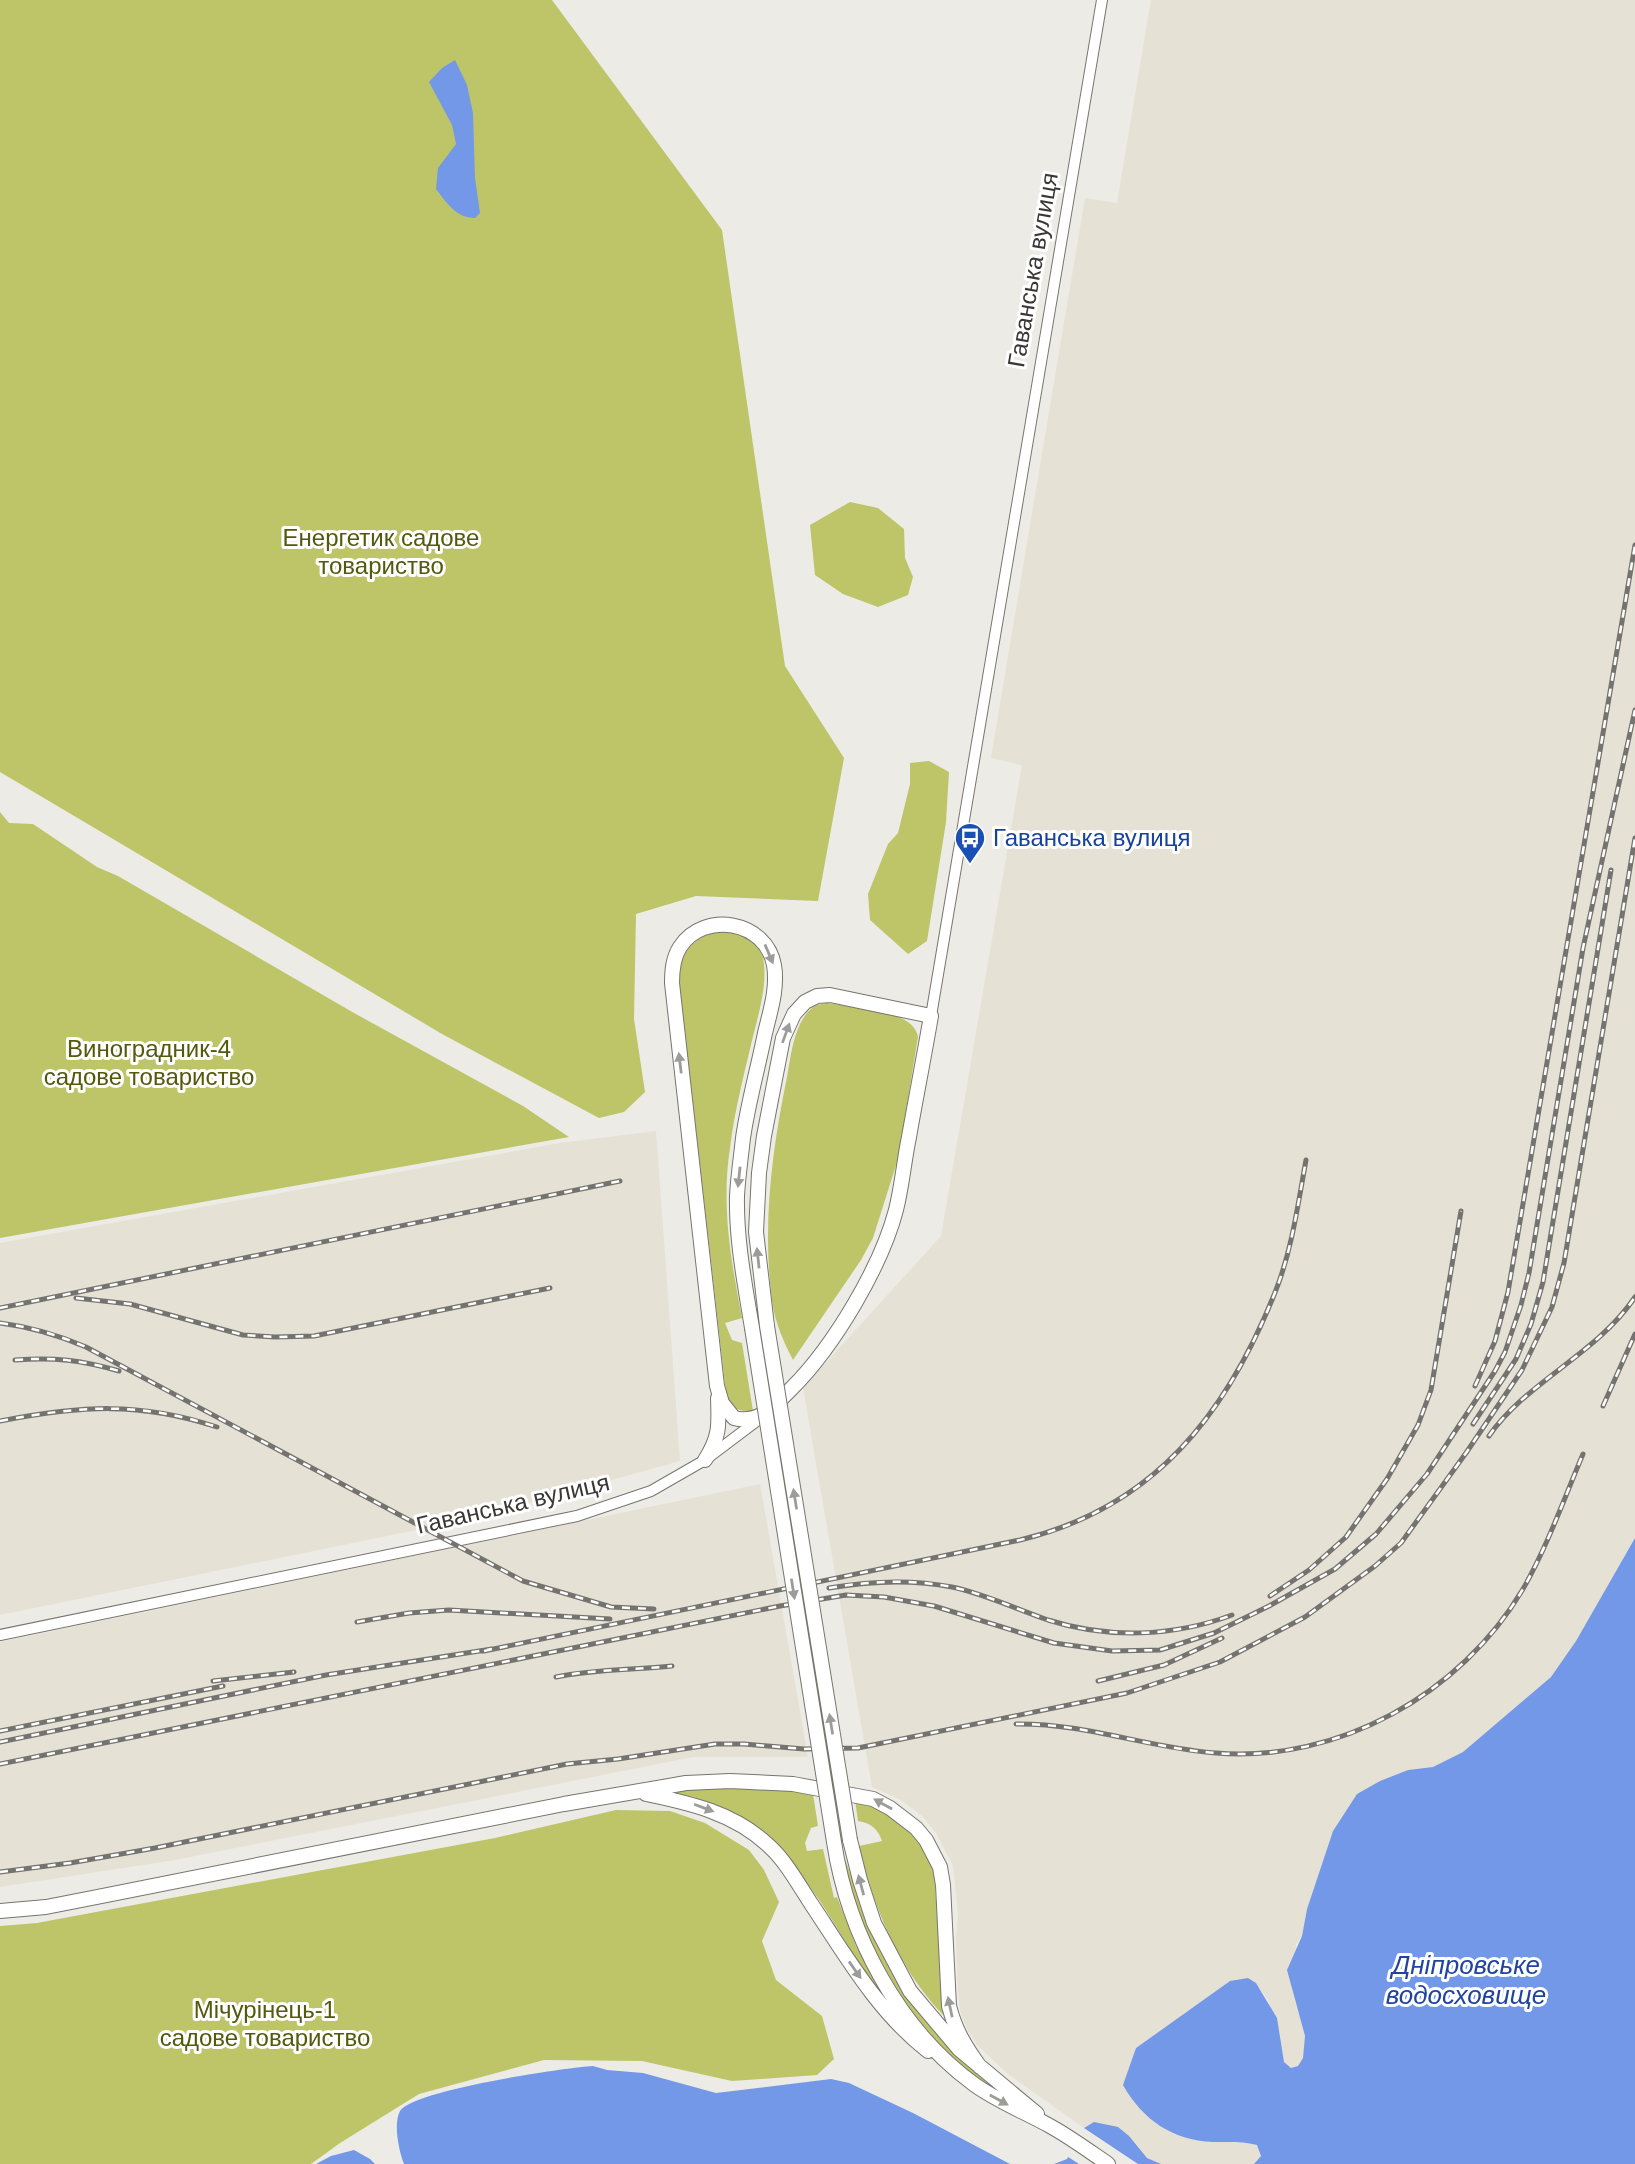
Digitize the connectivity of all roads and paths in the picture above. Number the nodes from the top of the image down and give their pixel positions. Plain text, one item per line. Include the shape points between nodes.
1 (1102, 0) edge
2 (930, 1016) junction
3 (717, 1386) junction
4 (769, 1411) junction
5 (705, 1460) junction
6 (0, 1635) edge
7 (638, 1792) junction
8 (0, 1911) edge
9 (953, 2067) junction
10 (980, 2067) junction
11 (1051, 2126) junction
12 (1108, 2164) edge

1 - 2 street, Гаванська вулиця
2 - 4 main road, Гаванська вулиця via 896,1211 880,1255 821,1352
10 -> 2 main road, bridge via 910,1991 867,1905 850,1840 756,1232 759,1173 783,1038 794,1014 805,1002 830,995
3 - 4 main road via 722,1403 734,1418 752,1419
3 - 5 main road via 718,1435
3 -> 9 main road, bridge via 673,964 678,949 694,933 730,925 755,933 766,944 775,982 744,1136 737,1196 740,1259 834,1842 851,1913 870,1958 893,1997
4 - 5 street, Гаванська вулиця
5 - 6 street, Гаванська вулиця via 650,1491 577,1516
7 - 8 main road via 59,1904
7 -> 9 main road via 695,1804 734,1821 768,1844 875,1996 912,2037
10 -> 7 main road via 951,2016 943,1885 934,1853 916,1828 873,1799 793,1784 686,1783
9 -> 11 main road via 998,2101
10 - 11 main road
11 - 12 main road

